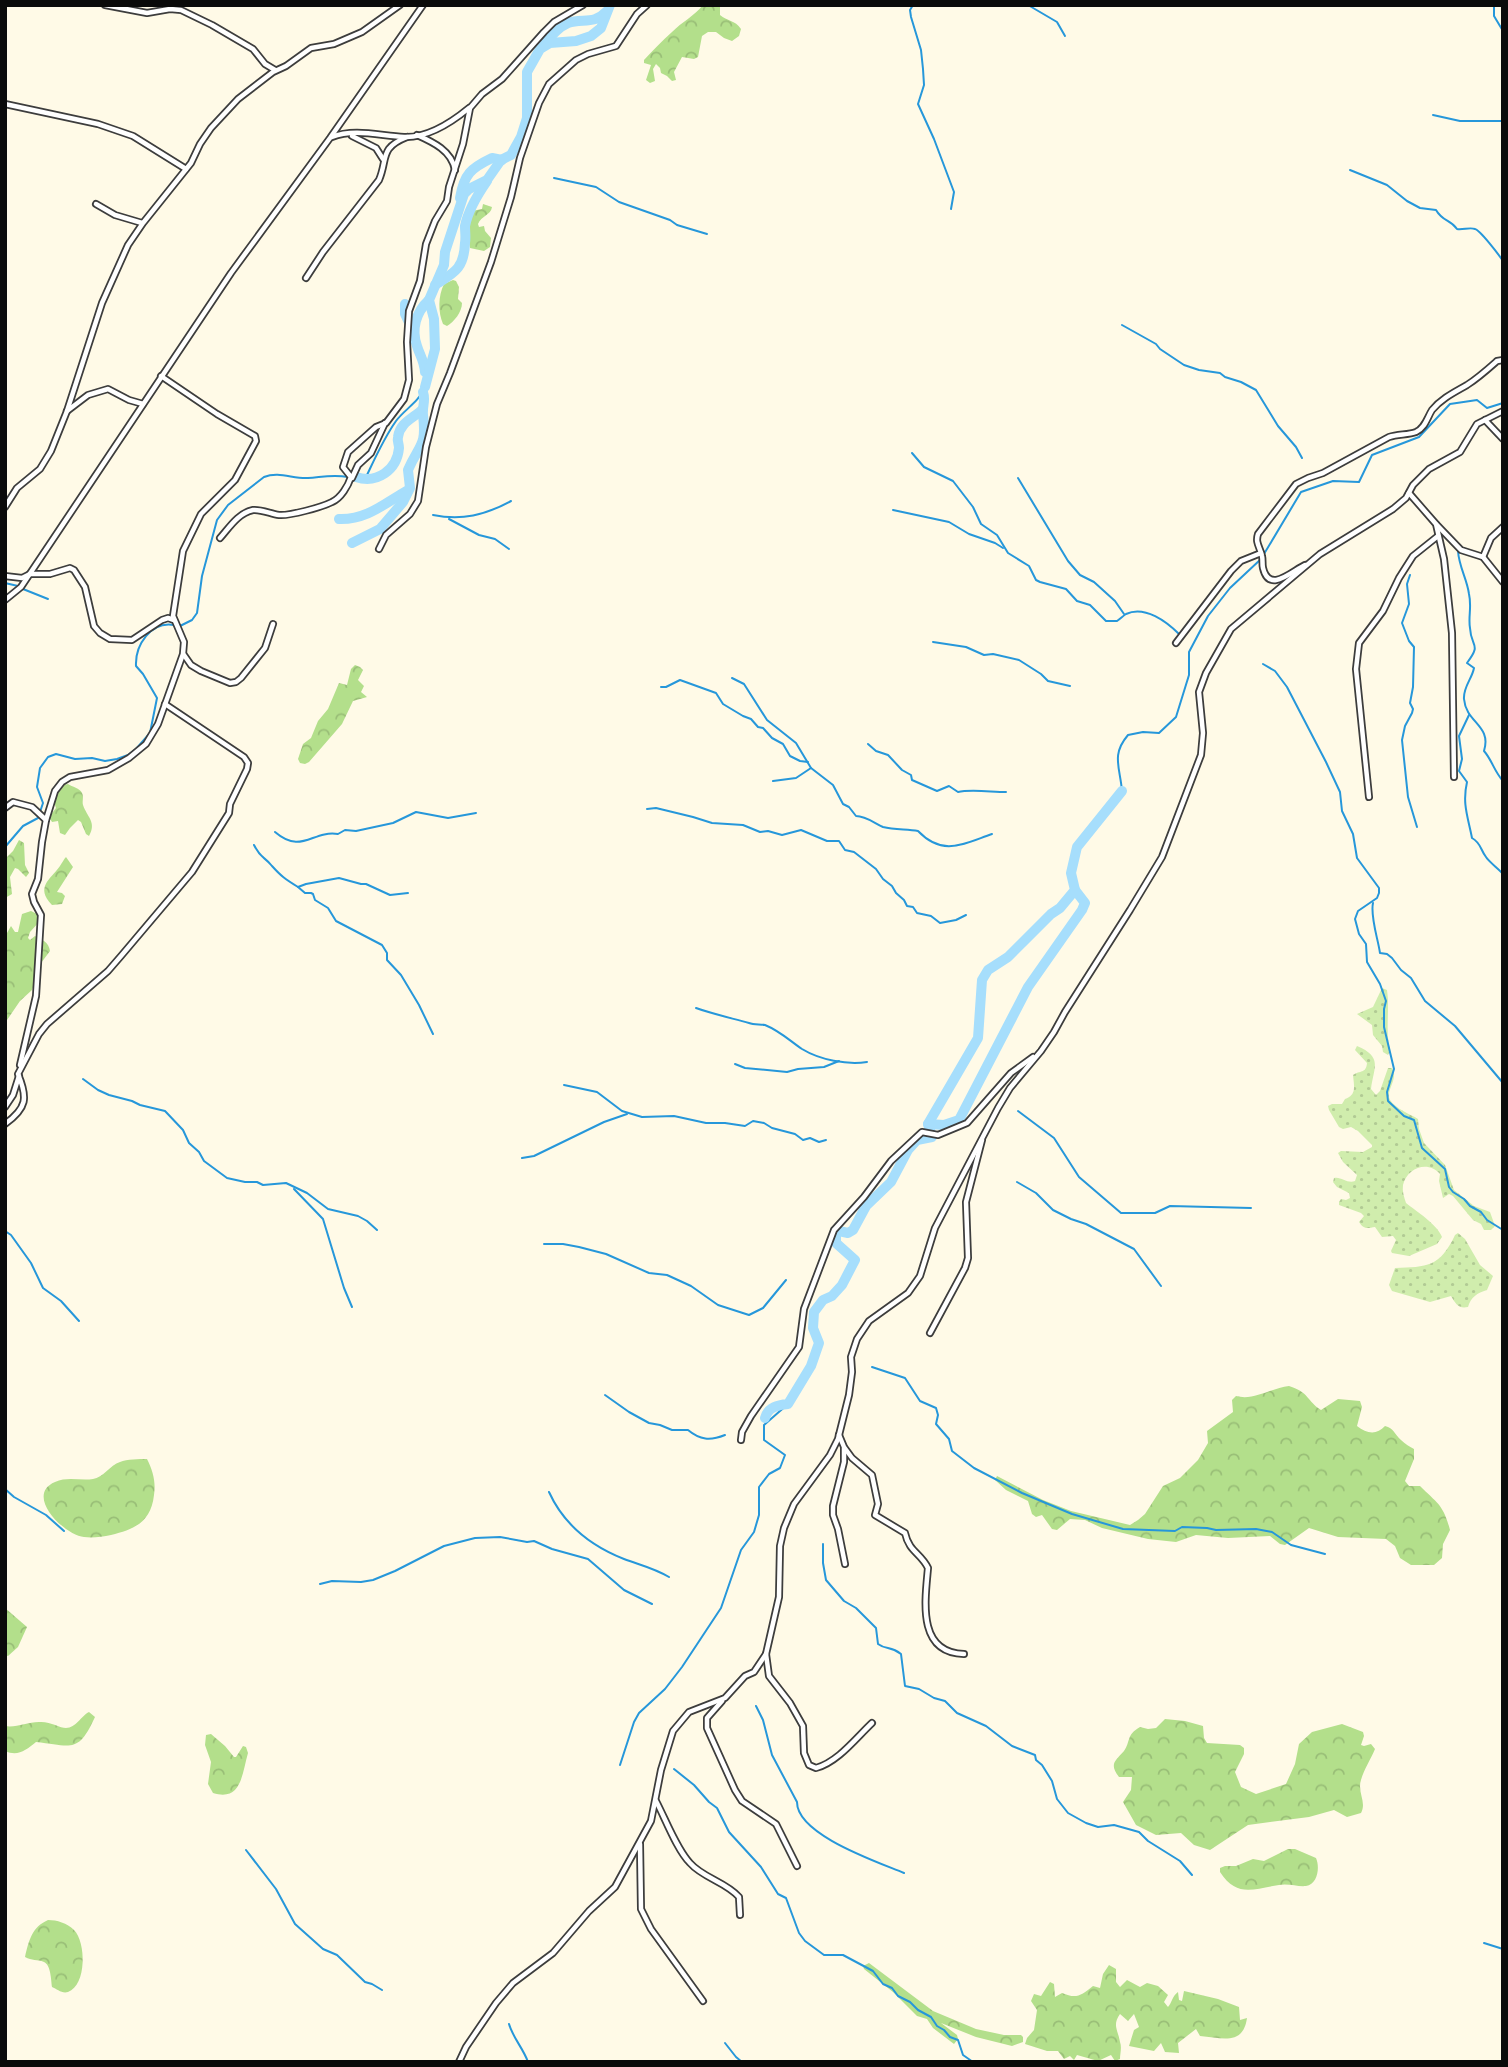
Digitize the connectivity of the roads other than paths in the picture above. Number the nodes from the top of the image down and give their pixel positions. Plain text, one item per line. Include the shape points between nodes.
1 (105, 5) edge
2 (400, 5) edge
3 (423, 5) edge
4 (583, 5) edge
5 (648, 5) edge
6 (276, 71) junction
7 (5, 104) edge
8 (470, 108) junction
9 (347, 134) junction
10 (416, 135) junction
11 (407, 137) junction
12 (330, 138) junction
13 (383, 159) junction
14 (186, 169) junction
15 (455, 170) junction
16 (96, 204) dead end
17 (143, 223) junction
18 (306, 278) dead end
19 (1503, 360) edge
20 (161, 376) junction
21 (143, 404) junction
22 (66, 411) junction
23 (1503, 411) edge
24 (1485, 420) junction
25 (386, 422) junction
26 (1503, 439) edge
27 (351, 479) junction
28 (1409, 493) junction
29 (5, 506) edge
30 (1436, 524) junction
31 (1503, 527) edge
32 (1438, 536) junction
33 (220, 538) dead end
34 (379, 549) dead end
35 (1261, 552) junction
36 (1483, 557) junction
37 (1309, 564) junction
38 (30, 574) junction
39 (5, 576) edge
40 (1503, 582) edge
41 (5, 600) edge
42 (175, 621) junction
43 (273, 624) dead end
44 (1177, 643) dead end
45 (183, 654) junction
46 (165, 704) junction
47 (1454, 777) dead end
48 (1368, 797) dead end
49 (5, 808) edge
50 (46, 820) junction
51 (1040, 1052) junction
52 (19, 1075) junction
53 (5, 1107) edge
54 (5, 1124) edge
55 (984, 1133) junction
56 (930, 1333) dead end
57 (839, 1434) junction
58 (741, 1440) dead end
59 (844, 1447) junction
60 (845, 1564) dead end
61 (766, 1654) junction
62 (964, 1654) dead end
63 (725, 1698) junction
64 (872, 1723) dead end
65 (656, 1800) junction
66 (640, 1843) junction
67 (797, 1866) dead end
68 (740, 1915) dead end
69 (703, 2001) dead end
70 (458, 2062) edge

1 - 6 street via 147,13 181,10 253,49
2 - 6 street via 362,32 311,48
3 - 12 street
4 - 8 street via 554,22
5 - 34 street via 616,46 576,60 549,84 539,103 491,262 437,404 418,501
6 - 14 street via 223,114
7 - 14 street via 133,136
8 - 10 street
8 - 15 street
9 - 11 street
9 - 12 street
9 - 13 street via 376,148
10 - 11 street
10 - 15 street via 448,154
11 - 13 street via 393,145
12 - 20 street
13 - 18 street via 379,180
14 - 17 street
15 - 25 street via 447,201 426,244 409,311 407,390
16 - 17 street
17 - 22 street via 102,303
19 - 35 street via 1441,401 1414,433 1390,437 1296,484 1258,534
20 - 21 street
20 - 42 street via 255,436 256,442 235,481 201,514 183,551
21 - 22 street via 108,389 88,395
21 - 38 street
22 - 29 street via 40,469 17,488
23 - 24 street
24 - 26 street
24 - 28 street via 1477,424 1460,452 1429,469
25 - 27 street
25 - 27 street via 348,452 343,467
27 - 33 street via 334,502 282,516 253,510 237,518
28 - 30 street
28 - 37 street via 1393,509
30 - 32 street
30 - 36 street via 1461,550
31 - 36 street via 1491,538
32 - 47 street via 1452,633
32 - 48 street via 1413,556 1383,611 1359,643 1356,669
35 - 37 street via 1263,567 1272,580
35 - 44 street via 1231,571
36 - 40 street
37 - 51 street via 1231,629 1214,656 1199,692 1201,755 1162,857
38 - 39 street
38 - 41 street
38 - 42 street via 74,570 85,587 94,626 110,639 132,640 162,620
42 - 45 street via 184,642
43 - 45 street via 265,648 236,682 191,666
45 - 46 street
46 - 50 street via 154,734 138,752 108,770 62,782
46 - 52 street via 244,757 247,769 229,813 192,872 108,971 38,1034
49 - 50 street via 13,802 32,807
50 - 52 street via 32,894 41,915 36,996
51 - 55 street via 1010,1088
51 - 58 street via 1011,1073 967,1123 938,1135 922,1132 917,1136 834,1230 804,1309 799,1347 751,1416
52 - 53 street
52 - 54 street via 24,1102
55 - 56 street via 967,1192 968,1258
55 - 57 street via 935,1228 920,1276 908,1293 869,1321 857,1339
57 - 59 street
57 - 61 street via 784,1528 779,1597
59 - 60 street via 833,1515
59 - 62 street via 872,1475 878,1504 875,1515 905,1533 910,1548 926,1563 925,1609 932,1637 944,1651
61 - 63 street
61 - 64 street via 769,1676 803,1726 809,1765 826,1765
63 - 65 street via 689,1712 673,1731
63 - 67 street via 707,1718 708,1728 742,1801 776,1824
65 - 66 street
65 - 68 street via 690,1864 733,1889 739,1897
66 - 69 street via 641,1909
66 - 70 street via 615,1887 553,1953 513,1983

